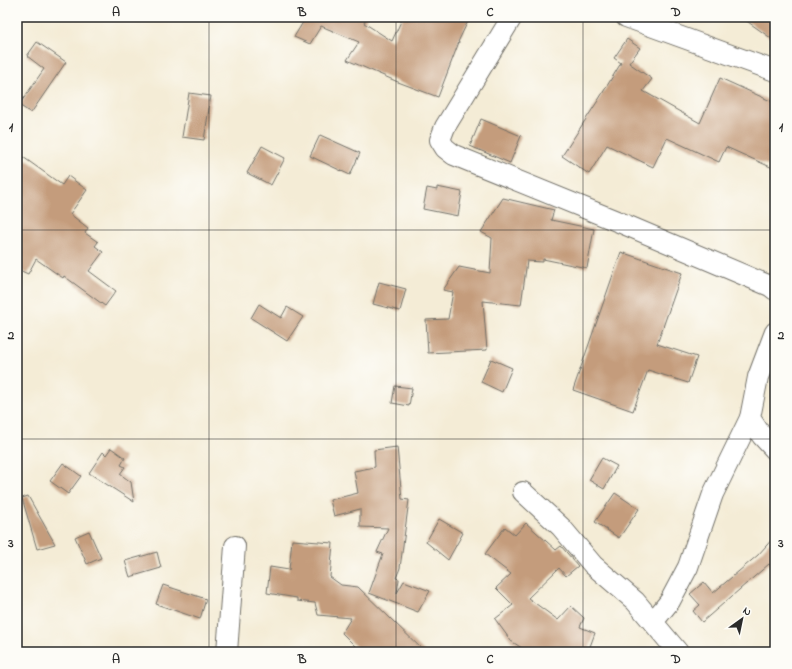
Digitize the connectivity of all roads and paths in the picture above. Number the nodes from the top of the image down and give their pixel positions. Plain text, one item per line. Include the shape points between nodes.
1 (512, 17) edge
2 (626, 17) edge
3 (775, 71) edge
4 (775, 290) edge
5 (775, 332) edge
6 (750, 418) junction
7 (775, 450) edge
8 (523, 492) dead end
9 (235, 546) dead end
10 (653, 622) junction
11 (669, 648) edge
12 (227, 652) edge

1 - 4 street via 445,127 440,140 445,148 454,155 619,222
2 - 3 street
5 - 6 street via 758,377
6 - 7 street
6 - 10 street via 713,494 688,567 670,601
8 - 10 street via 561,527 593,565 635,601
9 - 12 street
10 - 11 street

